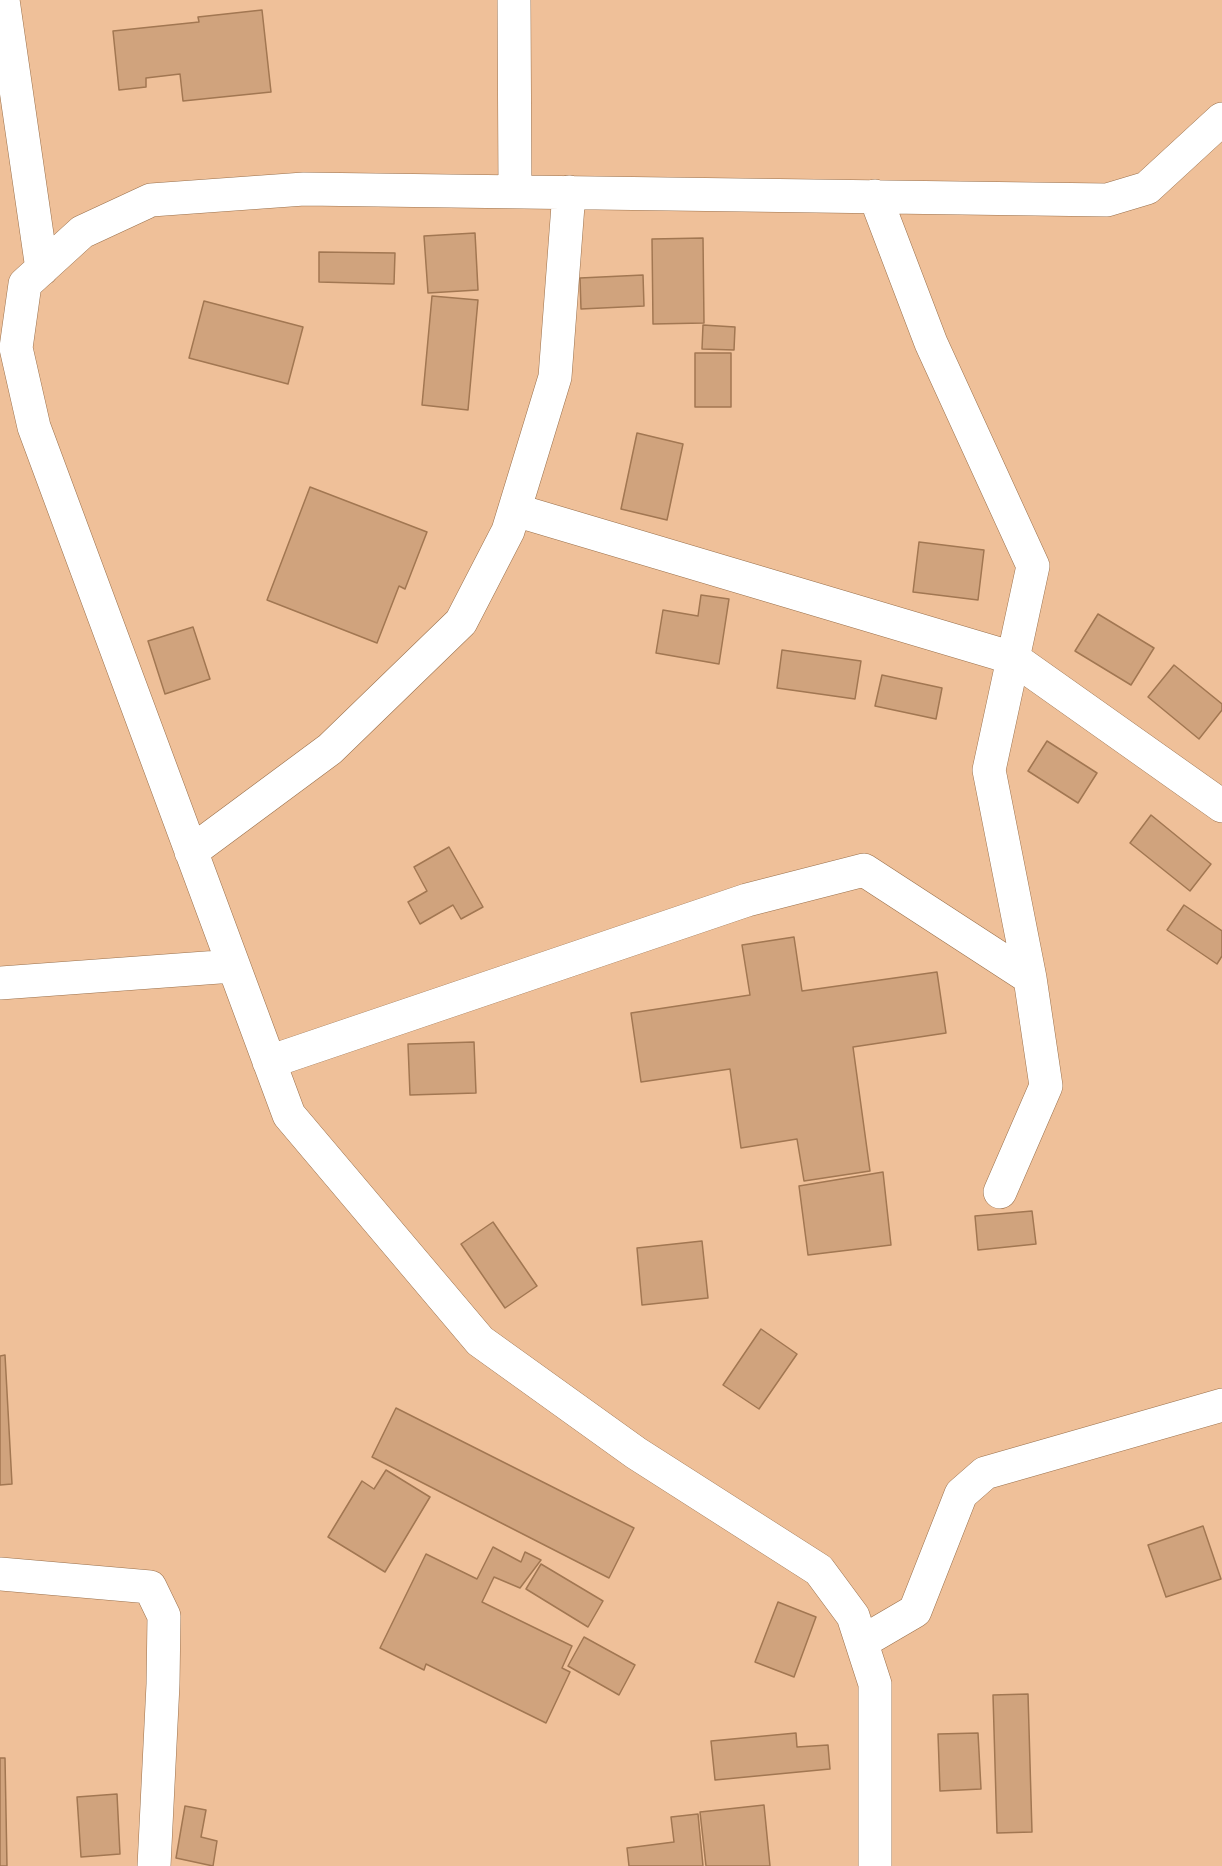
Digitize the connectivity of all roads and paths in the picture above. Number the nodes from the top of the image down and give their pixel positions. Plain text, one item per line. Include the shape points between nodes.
1 (3, 0) edge
2 (514, 0) edge
3 (1222, 119) edge
4 (514, 192) junction
5 (569, 192) junction
6 (875, 196) junction
7 (42, 269) junction
8 (514, 510) junction
9 (1013, 658) junction
10 (1222, 806) edge
11 (191, 852) junction
12 (233, 966) junction
13 (1030, 978) junction
14 (0, 983) edge
15 (269, 1062) junction
16 (1000, 1192) dead end
17 (1222, 1405) edge
18 (0, 1574) edge
19 (862, 1642) junction
20 (154, 1866) edge
21 (875, 1866) edge

1 - 7 lane
2 - 4 lane
3 - 6 lane via 1147,188 1107,200
4 - 5 lane
4 - 7 lane via 304,189 150,200 82,232
5 - 6 lane
5 - 8 lane via 555,377
6 - 9 lane via 931,343 1033,566
7 - 11 lane via 25,284 16,348 34,427
8 - 9 lane
8 - 11 lane via 508,531 461,622 330,749
9 - 10 lane
9 - 13 lane via 989,770
11 - 12 lane
12 - 14 lane
12 - 15 lane
13 - 15 lane via 864,870 747,900
13 - 16 lane via 1046,1086
15 - 19 lane via 289,1115 480,1341 636,1454 819,1570 853,1616
17 - 19 lane via 985,1473 961,1494 915,1611
18 - 20 lane via 150,1587 164,1616
19 - 21 lane via 875,1684

